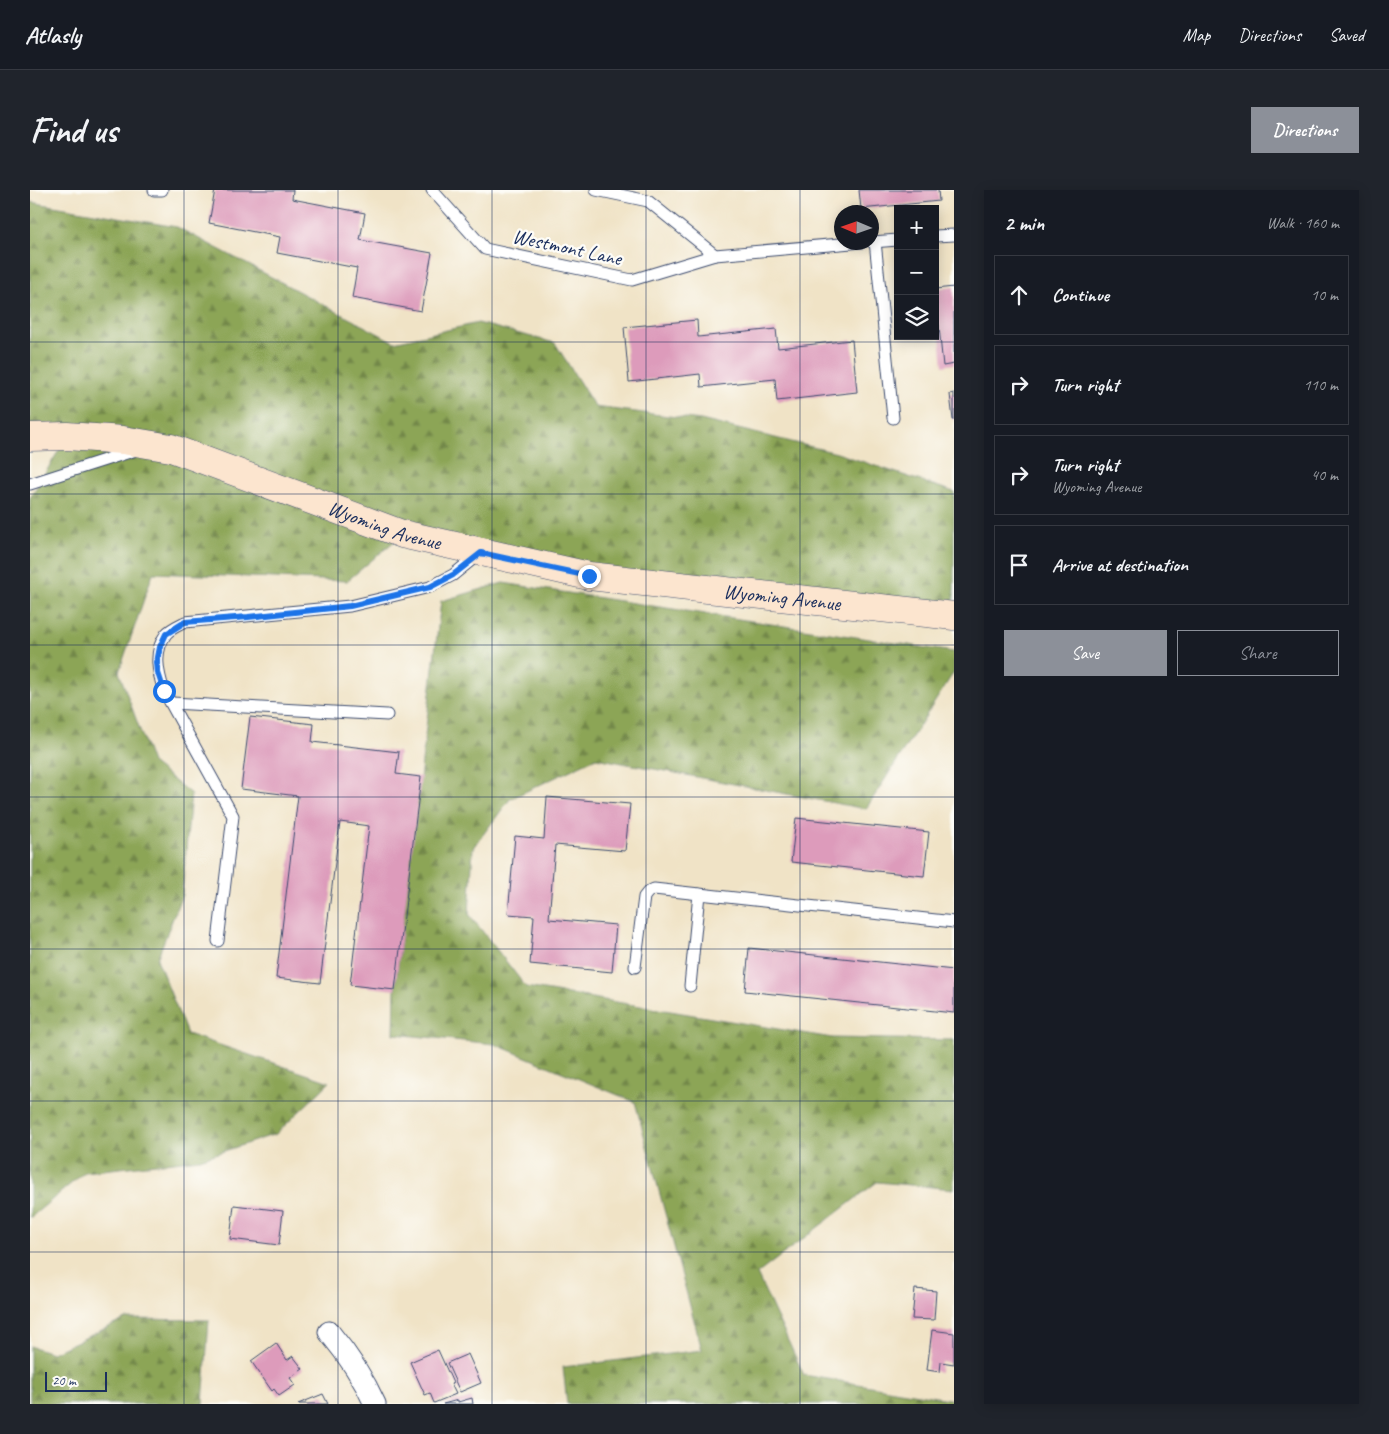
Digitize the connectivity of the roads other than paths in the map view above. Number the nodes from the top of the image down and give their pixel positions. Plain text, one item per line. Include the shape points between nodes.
1 (154, 190) edge
2 (162, 190) edge
3 (434, 190) edge
4 (596, 190) edge
5 (954, 235) edge
6 (939, 236) edge
7 (894, 240) edge
8 (879, 241) edge
9 (834, 245) edge
10 (871, 250) edge
11 (715, 255) junction
12 (894, 418) dead end
13 (30, 437) edge
14 (152, 445) junction
15 (30, 484) edge
16 (481, 553) junction
17 (954, 616) edge
18 (172, 703) junction
19 (387, 715) dead end
20 (699, 894) junction
21 (954, 922) edge
22 (218, 941) dead end
23 (635, 967) dead end
24 (690, 986) dead end
25 (329, 1332) dead end
26 (375, 1404) edge

1 - 2 lane
3 - 11 lane, Westmont Lane via 485,249 632,280
4 - 11 lane via 648,201
5 - 6 lane
7 - 8 lane, Westmont Lane
9 - 11 lane, Westmont Lane
10 - 12 lane
13 - 14 street, Wyoming Avenue via 67,436
14 - 15 lane
14 - 16 street, Wyoming Avenue via 171,448 402,534
16 - 17 street, Wyoming Avenue via 589,576
16 - 18 lane via 453,575 430,587 350,606 185,622 166,634 157,662 164,691
18 - 19 lane
18 - 22 lane via 233,816
20 - 21 lane
20 - 23 lane via 657,889 646,894
20 - 24 lane
25 - 26 street via 364,1380

